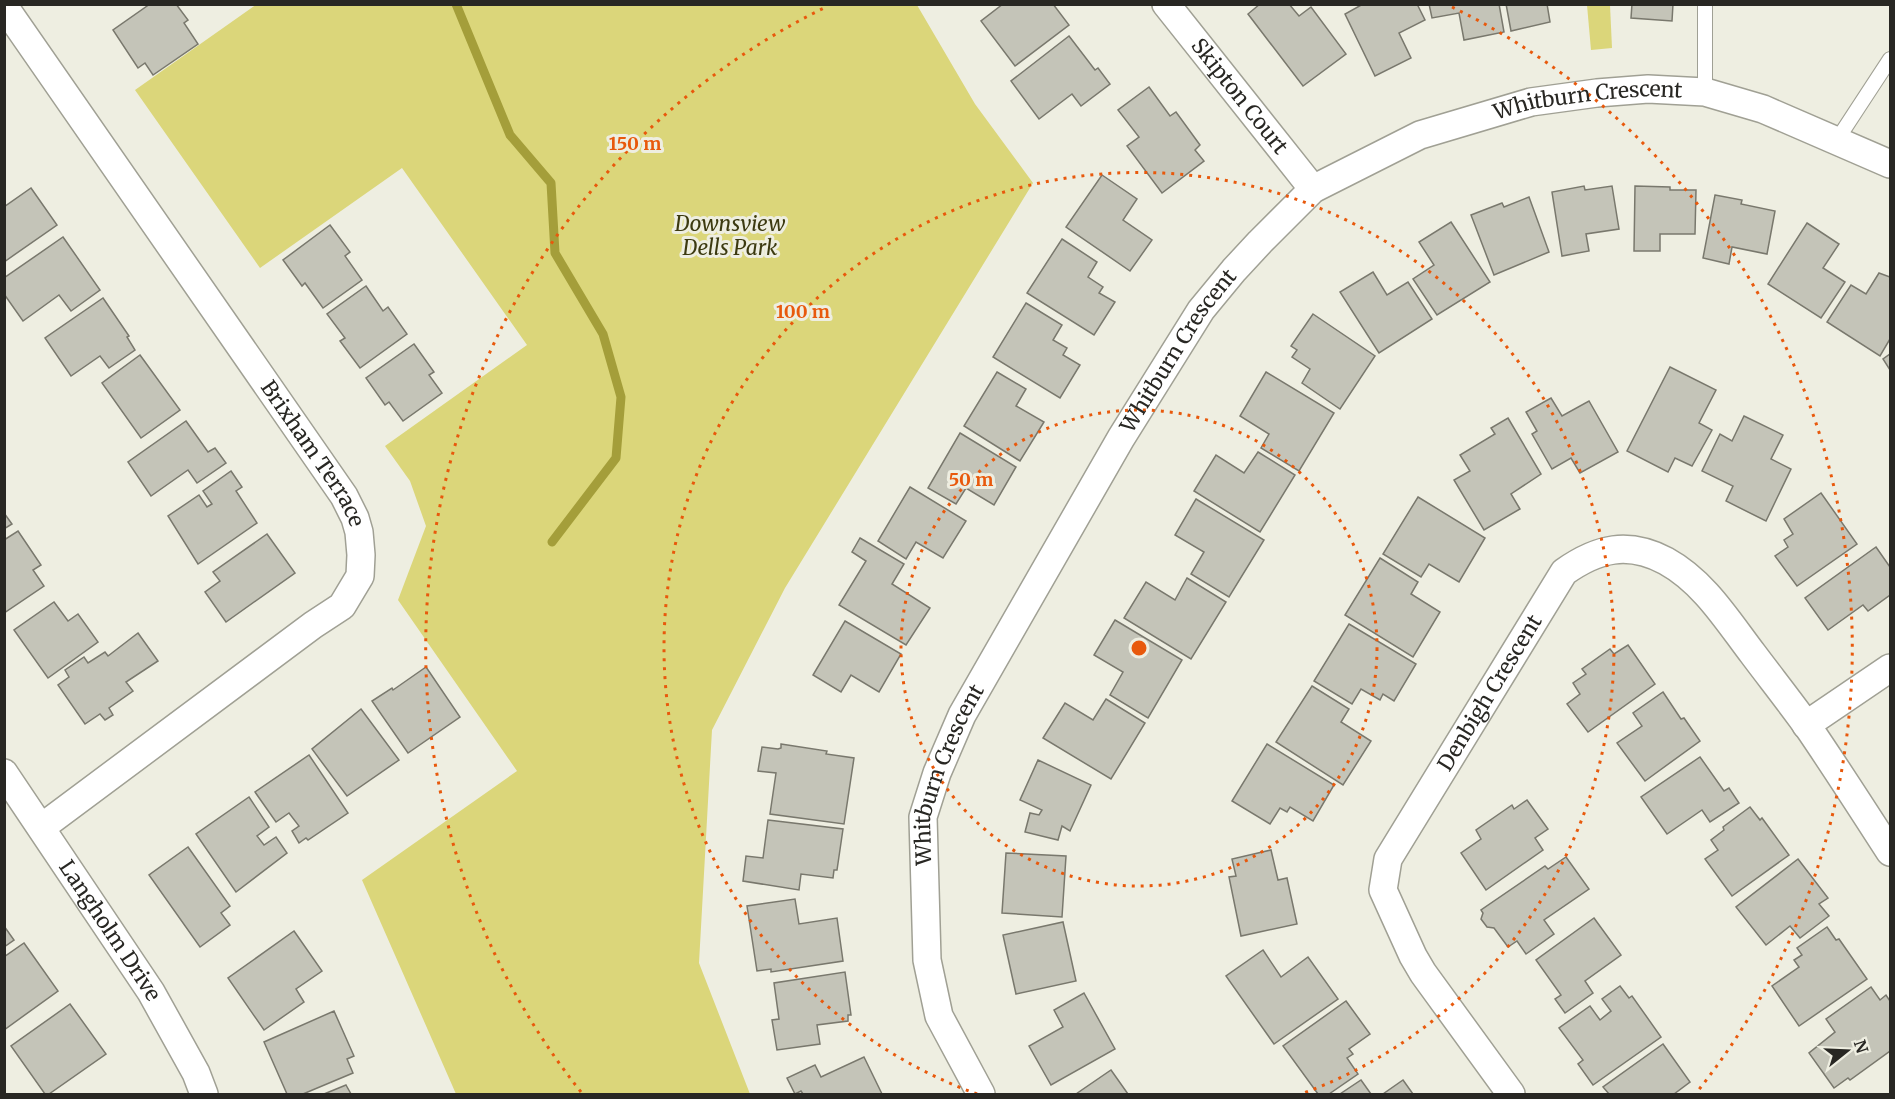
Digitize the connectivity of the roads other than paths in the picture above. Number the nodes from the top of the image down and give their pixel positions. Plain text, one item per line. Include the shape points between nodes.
1 (1166, 4) edge
2 (1705, 4) edge
3 (4, 6) edge
4 (1890, 59) edge
5 (1705, 92) junction
6 (1837, 140) junction
7 (1890, 164) edge
8 (1313, 189) junction
9 (1890, 668) edge
10 (1806, 725) junction
11 (4, 773) edge
12 (42, 827) junction
13 (1890, 852) edge
14 (204, 1095) edge
15 (981, 1095) edge
16 (1511, 1095) edge

1 - 8 street, Skipton Court
2 - 5 lane
3 - 12 street, Brixham Terrace via 344,496 355,518 361,555 360,576 342,606
4 - 6 lane
5 - 6 street, Whitburn Crescent via 1763,109
5 - 8 street, Whitburn Crescent via 1648,90 1531,102 1420,135
6 - 7 street, Whitburn Crescent
8 - 15 street, Whitburn Crescent via 1201,310 1121,438 968,705 937,773 923,817 927,960 939,1016
9 - 10 street
10 - 13 street, Denbigh Crescent
10 - 16 street, Denbigh Crescent via 1713,601 1691,578 1665,561 1622,549 1598,552 1564,572 1388,859 1383,890 1423,973
11 - 12 street, Langholm Drive
12 - 14 street, Langholm Drive via 152,993

